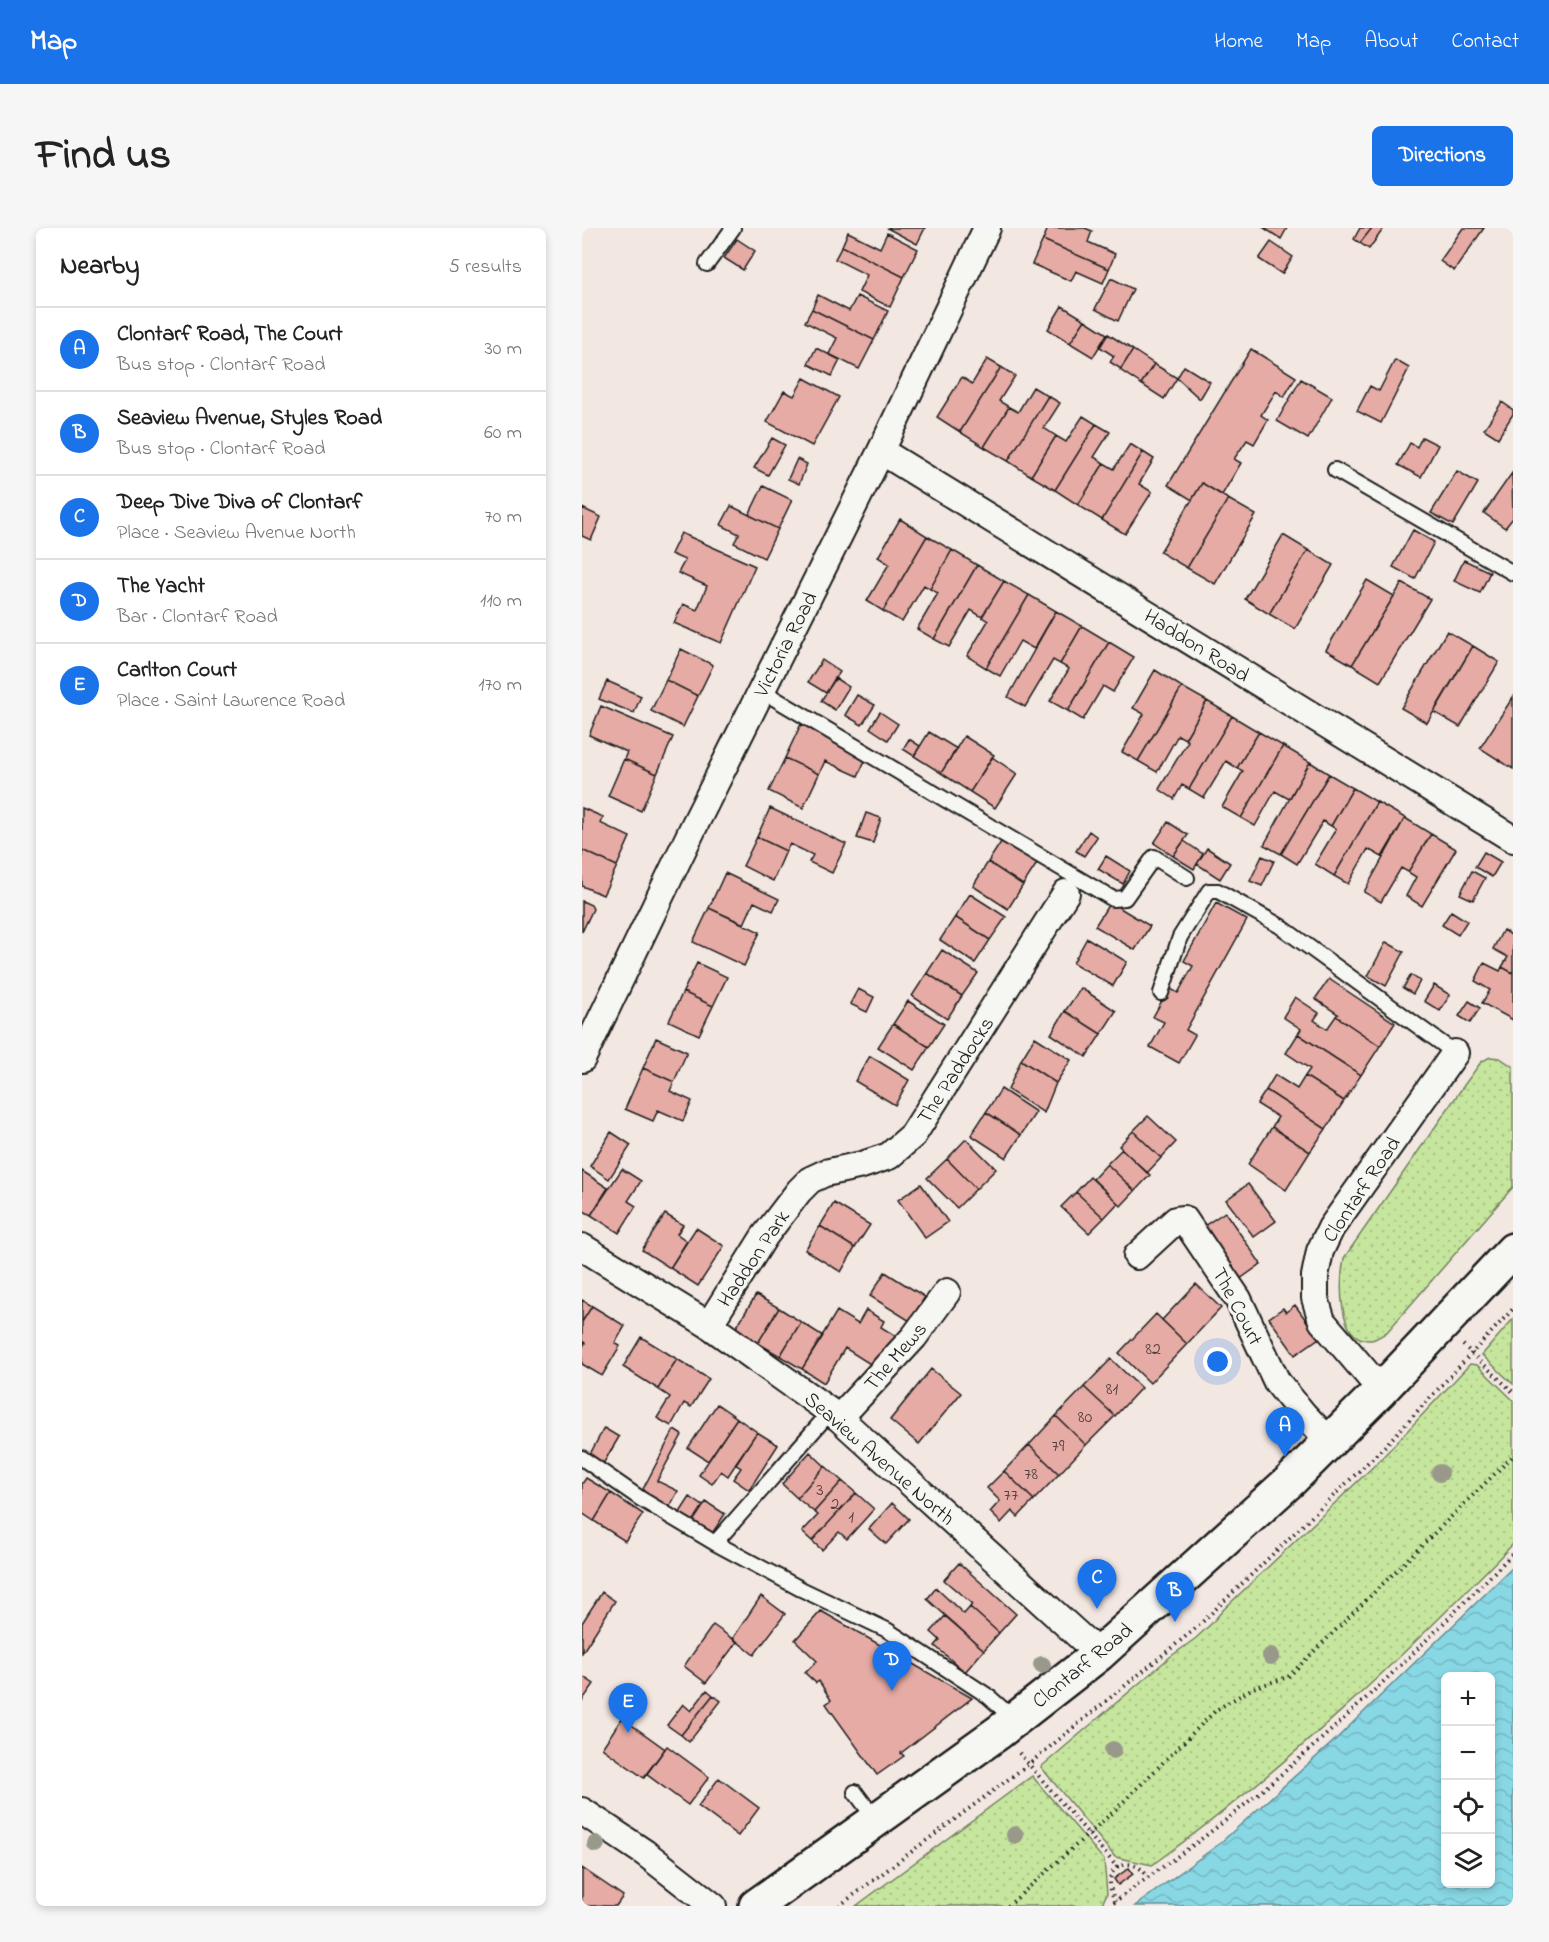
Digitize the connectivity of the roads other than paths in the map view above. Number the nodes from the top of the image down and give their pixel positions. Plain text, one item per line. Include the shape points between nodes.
1 (733, 228) edge
2 (987, 228) edge
3 (707, 264) dead end
4 (882, 451) junction
5 (1335, 470) dead end
6 (1513, 573) edge
7 (762, 691) junction
8 (1513, 839) edge
9 (1187, 878) dead end
10 (1066, 893) dead end
11 (1161, 993) dead end
12 (1455, 1053) joint
13 (582, 1059) edge
14 (799, 1191) joint
15 (582, 1246) edge
16 (1513, 1250) edge
17 (1137, 1256) dead end
18 (947, 1292) dead end
19 (709, 1325) junction
20 (1381, 1390) junction
21 (835, 1414) junction
22 (1329, 1441) junction
23 (582, 1458) edge
24 (715, 1543) junction
25 (1099, 1654) junction
26 (1015, 1720) junction
27 (855, 1792) dead end
28 (582, 1811) edge
29 (876, 1820) junction
30 (713, 1906) edge
31 (756, 1906) edge

1 - 3 lane
2 - 4 street, Victoria Road
4 - 7 street, Victoria Road
4 - 8 street, Haddon Road
5 - 6 lane
7 - 9 lane via 1113,899 1125,897 1154,857
7 - 13 street, Victoria Road
10 - 14 street, The Paddocks via 913,1135 889,1156 825,1173
11 - 12 lane via 1180,937 1209,891 1218,891 1280,926
12 - 20 street, Clontarf Road via 1331,1228 1320,1251 1315,1298 1322,1321
14 - 19 street, Haddon Park via 764,1237
15 - 19 street, Seaview Avenue North
16 - 20 main road, Clontarf Road
17 - 22 street, The Court via 1176,1220 1184,1220 1238,1299 1277,1382
18 - 21 street, The Mews via 914,1337
19 - 21 street, Seaview Avenue North
20 - 22 main road, Clontarf Road
21 - 24 lane
21 - 25 street, Seaview Avenue North
22 - 25 main road, Clontarf Road
23 - 24 lane
24 - 26 lane via 887,1630 988,1696
25 - 26 main road, Clontarf Road
26 - 29 main road, Clontarf Road
27 - 29 lane
28 - 30 street
29 - 31 main road, Clontarf Road

